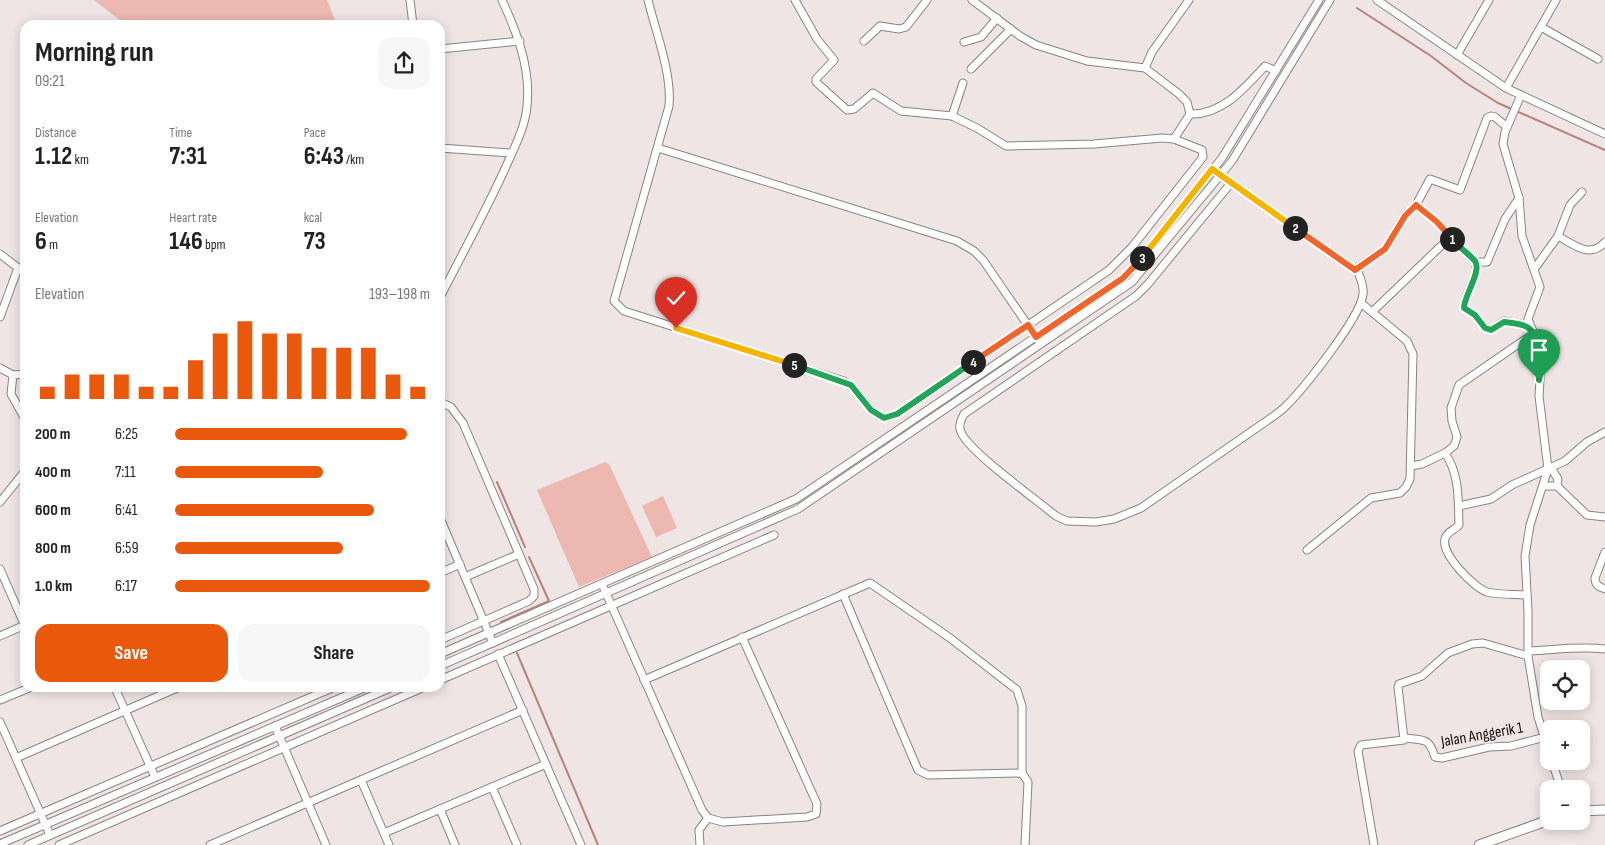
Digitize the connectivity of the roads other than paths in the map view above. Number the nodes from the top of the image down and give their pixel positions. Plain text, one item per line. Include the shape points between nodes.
1 (410, 0) edge
2 (502, 0) edge
3 (648, 0) edge
4 (796, 0) edge
5 (927, 0) edge
6 (972, 0) edge
7 (1189, 0) edge
8 (1318, 0) edge
9 (1330, 0) edge
10 (1377, 0) edge
11 (1556, 0) edge
12 (1487, 1) edge
13 (997, 18) junction
14 (412, 20) edge
15 (1541, 27) junction
16 (1011, 29) junction
17 (520, 41) junction
18 (864, 41) dead end
19 (964, 42) dead end
20 (445, 48) edge
21 (1457, 55) junction
22 (1598, 59) dead end
23 (1144, 68) junction
24 (971, 69) dead end
25 (1276, 72) junction
26 (962, 83) dead end
27 (1506, 88) junction
28 (1520, 98) junction
29 (1190, 114) junction
30 (952, 116) junction
31 (1508, 124) junction
32 (1605, 134) edge
33 (1174, 139) junction
34 (445, 148) edge
35 (658, 148) junction
36 (512, 153) junction
37 (1212, 169) junction
38 (1220, 175) junction
39 (1231, 183) junction
40 (1582, 192) dead end
41 (1518, 198) junction
42 (1416, 205) junction
43 (1558, 236) junction
44 (1605, 242) edge
45 (1442, 245) dead end
46 (0, 254) edge
47 (1476, 262) junction
48 (18, 268) joint
49 (1534, 268) junction
50 (1355, 270) junction
51 (445, 287) edge
52 (1361, 303) junction
53 (1372, 312) junction
54 (1, 313) edge
55 (1028, 325) junction
56 (1531, 331) junction
57 (1036, 337) junction
58 (1041, 345) junction
59 (0, 368) edge
60 (20, 375) edge
61 (12, 376) junction
62 (445, 404) edge
63 (20, 411) edge
64 (1605, 432) edge
65 (1445, 453) junction
66 (1411, 466) junction
67 (1549, 469) junction
68 (20, 480) edge
69 (1544, 486) junction
70 (1557, 486) junction
71 (0, 502) edge
72 (1459, 506) junction
73 (1605, 516) edge
74 (445, 530) edge
75 (774, 535) dead end
76 (1307, 550) dead end
77 (1605, 552) edge
78 (519, 554) junction
79 (460, 564) junction
80 (0, 569) edge
81 (445, 571) edge
82 (465, 577) junction
83 (602, 584) junction
84 (1605, 589) edge
85 (606, 594) junction
86 (843, 594) junction
87 (1527, 595) junction
88 (611, 606) junction
89 (20, 615) edge
90 (484, 622) junction
91 (20, 628) edge
92 (489, 633) junction
93 (0, 636) edge
94 (742, 637) junction
95 (445, 638) edge
96 (493, 643) junction
97 (1605, 649) edge
98 (445, 652) edge
99 (498, 654) junction
100 (1529, 654) junction
101 (445, 664) edge
102 (445, 678) edge
103 (644, 680) junction
104 (20, 692) edge
105 (117, 692) edge
106 (168, 692) edge
107 (323, 692) edge
108 (355, 692) edge
109 (381, 692) edge
110 (413, 692) edge
111 (0, 700) edge
112 (125, 710) junction
113 (523, 710) junction
114 (0, 722) edge
115 (1540, 723) edge
116 (275, 726) junction
117 (279, 736) junction
118 (1404, 738) junction
119 (1540, 738) edge
120 (284, 747) junction
121 (16, 758) junction
122 (546, 764) junction
123 (150, 766) junction
124 (1022, 773) junction
125 (155, 777) junction
126 (361, 780) junction
127 (492, 787) junction
128 (308, 802) junction
129 (440, 810) junction
130 (1605, 810) edge
131 (1590, 811) edge
132 (41, 814) junction
133 (708, 818) junction
134 (1540, 823) edge
135 (45, 824) junction
136 (0, 831) edge
137 (384, 833) junction
138 (50, 836) junction
139 (0, 844) edge
140 (28, 845) edge
141 (59, 845) edge
142 (210, 845) edge
143 (326, 845) edge
144 (389, 845) edge
145 (455, 845) edge
146 (517, 845) edge
147 (581, 845) edge
148 (700, 845) edge
149 (1024, 845) edge
150 (1374, 845) edge
151 (1479, 845) edge

1 - 14 street
2 - 17 street
3 - 35 street via 670,93
4 - 30 street via 817,39 834,60 816,82 846,110 854,109 873,93 901,111
5 - 18 street via 906,27 880,26
6 - 13 street
7 - 23 street
8 - 25 street
9 - 38 street via 1232,161
10 - 21 street
11 - 15 street
12 - 21 street
13 - 16 street
13 - 19 street via 981,37
15 - 22 street
15 - 27 street
16 - 23 street via 1036,45 1078,59
16 - 24 street
17 - 20 street
17 - 36 street via 526,72 527,106
21 - 27 street
23 - 29 street via 1179,94
25 - 29 street via 1265,66 1221,107
25 - 37 street
26 - 30 street
27 - 28 street
28 - 31 street
28 - 32 street
29 - 33 street
30 - 33 street via 1013,148
31 - 41 street via 1503,144
31 - 42 street via 1496,117 1487,118 1460,190 1430,179
33 - 55 street via 1202,150 1203,156 1119,262
34 - 36 street
35 - 55 street via 957,241 983,260
35 - 55 street via 614,296 617,306 624,311 844,381 857,391 871,410 884,418 897,414
36 - 51 street
37 - 38 street
37 - 57 street via 1134,268
38 - 39 street
38 - 58 street via 1132,282
39 - 50 street
39 - 52 street via 1136,296 964,414 960,430 975,451 1056,516 1076,522 1114,519 1141,508 1285,407 1313,375
40 - 43 street via 1570,205
41 - 47 street via 1505,219 1487,262
41 - 49 street via 1522,236
42 - 47 street
42 - 50 street via 1405,216 1385,249
43 - 44 street via 1590,251 1599,249
43 - 49 street
45 - 53 street
46 - 48 street
47 - 56 street via 1475,276 1464,308 1475,315 1485,328 1491,330 1504,322 1521,324
48 - 54 street
49 - 56 street via 1540,287 1528,315
50 - 52 street via 1363,287
52 - 53 street
53 - 66 street via 1407,341 1413,354
55 - 57 street
56 - 65 street via 1459,385 1451,408 1457,437 1454,446
56 - 67 street via 1541,364 1539,396
57 - 58 street
57 - 83 street via 796,499
58 - 85 street via 798,510
59 - 61 street
60 - 61 street
61 - 63 street via 10,394
62 - 78 street via 451,406 463,423
64 - 67 street
65 - 66 street
65 - 72 street via 1456,474
66 - 76 street via 1410,478 1400,493 1371,498
67 - 69 street
67 - 70 street via 1558,480
67 - 72 street via 1512,485 1491,499
68 - 71 street
69 - 70 street
69 - 87 street via 1528,534 1525,556
70 - 73 street via 1587,515
72 - 87 street via 1459,525 1446,535 1447,552 1469,580 1484,590
74 - 79 street
75 - 88 street
77 - 84 street via 1595,578 1595,583
78 - 82 street
78 - 90 street via 534,596
79 - 81 street
79 - 82 street
80 - 89 street
82 - 90 street
83 - 85 street
83 - 92 street
85 - 88 street
85 - 96 street
86 - 94 street
86 - 124 street via 870,583 1012,685 1022,706
86 - 124 street via 918,770 928,775
87 - 100 street
88 - 99 street
88 - 103 street
90 - 92 street
90 - 95 street
91 - 93 street
92 - 96 street
92 - 98 street
94 - 103 street
94 - 133 street via 817,804 816,814 723,822
96 - 101 street
97 - 100 street via 1578,646
99 - 102 street
99 - 113 street
100 - 115 street
100 - 118 street via 1483,643 1472,644 1448,653 1422,676 1399,684
103 - 133 street
104 - 111 street
105 - 112 street
106 - 112 street
107 - 123 street
108 - 116 street
109 - 117 street
110 - 120 street
112 - 121 street
112 - 123 street
113 - 122 street
113 - 126 street
114 - 121 street
116 - 117 street
116 - 125 street
117 - 120 street
117 - 138 street
118 - 119 street, Jalan Anggerik 1 via 1425,740 1435,757 1442,758
118 - 150 street via 1361,745 1358,750
120 - 128 street
120 - 141 street
121 - 132 street
122 - 127 street
122 - 147 street
123 - 125 street
123 - 132 street
124 - 149 street via 1028,782
125 - 135 street
126 - 128 street
126 - 137 street
127 - 129 street
127 - 146 street
128 - 142 street
128 - 143 street
129 - 137 street
129 - 145 street
130 - 131 main road
132 - 135 street
132 - 136 street
133 - 148 street via 699,830
134 - 151 main road
135 - 138 street
135 - 139 street
137 - 144 street
138 - 140 street

